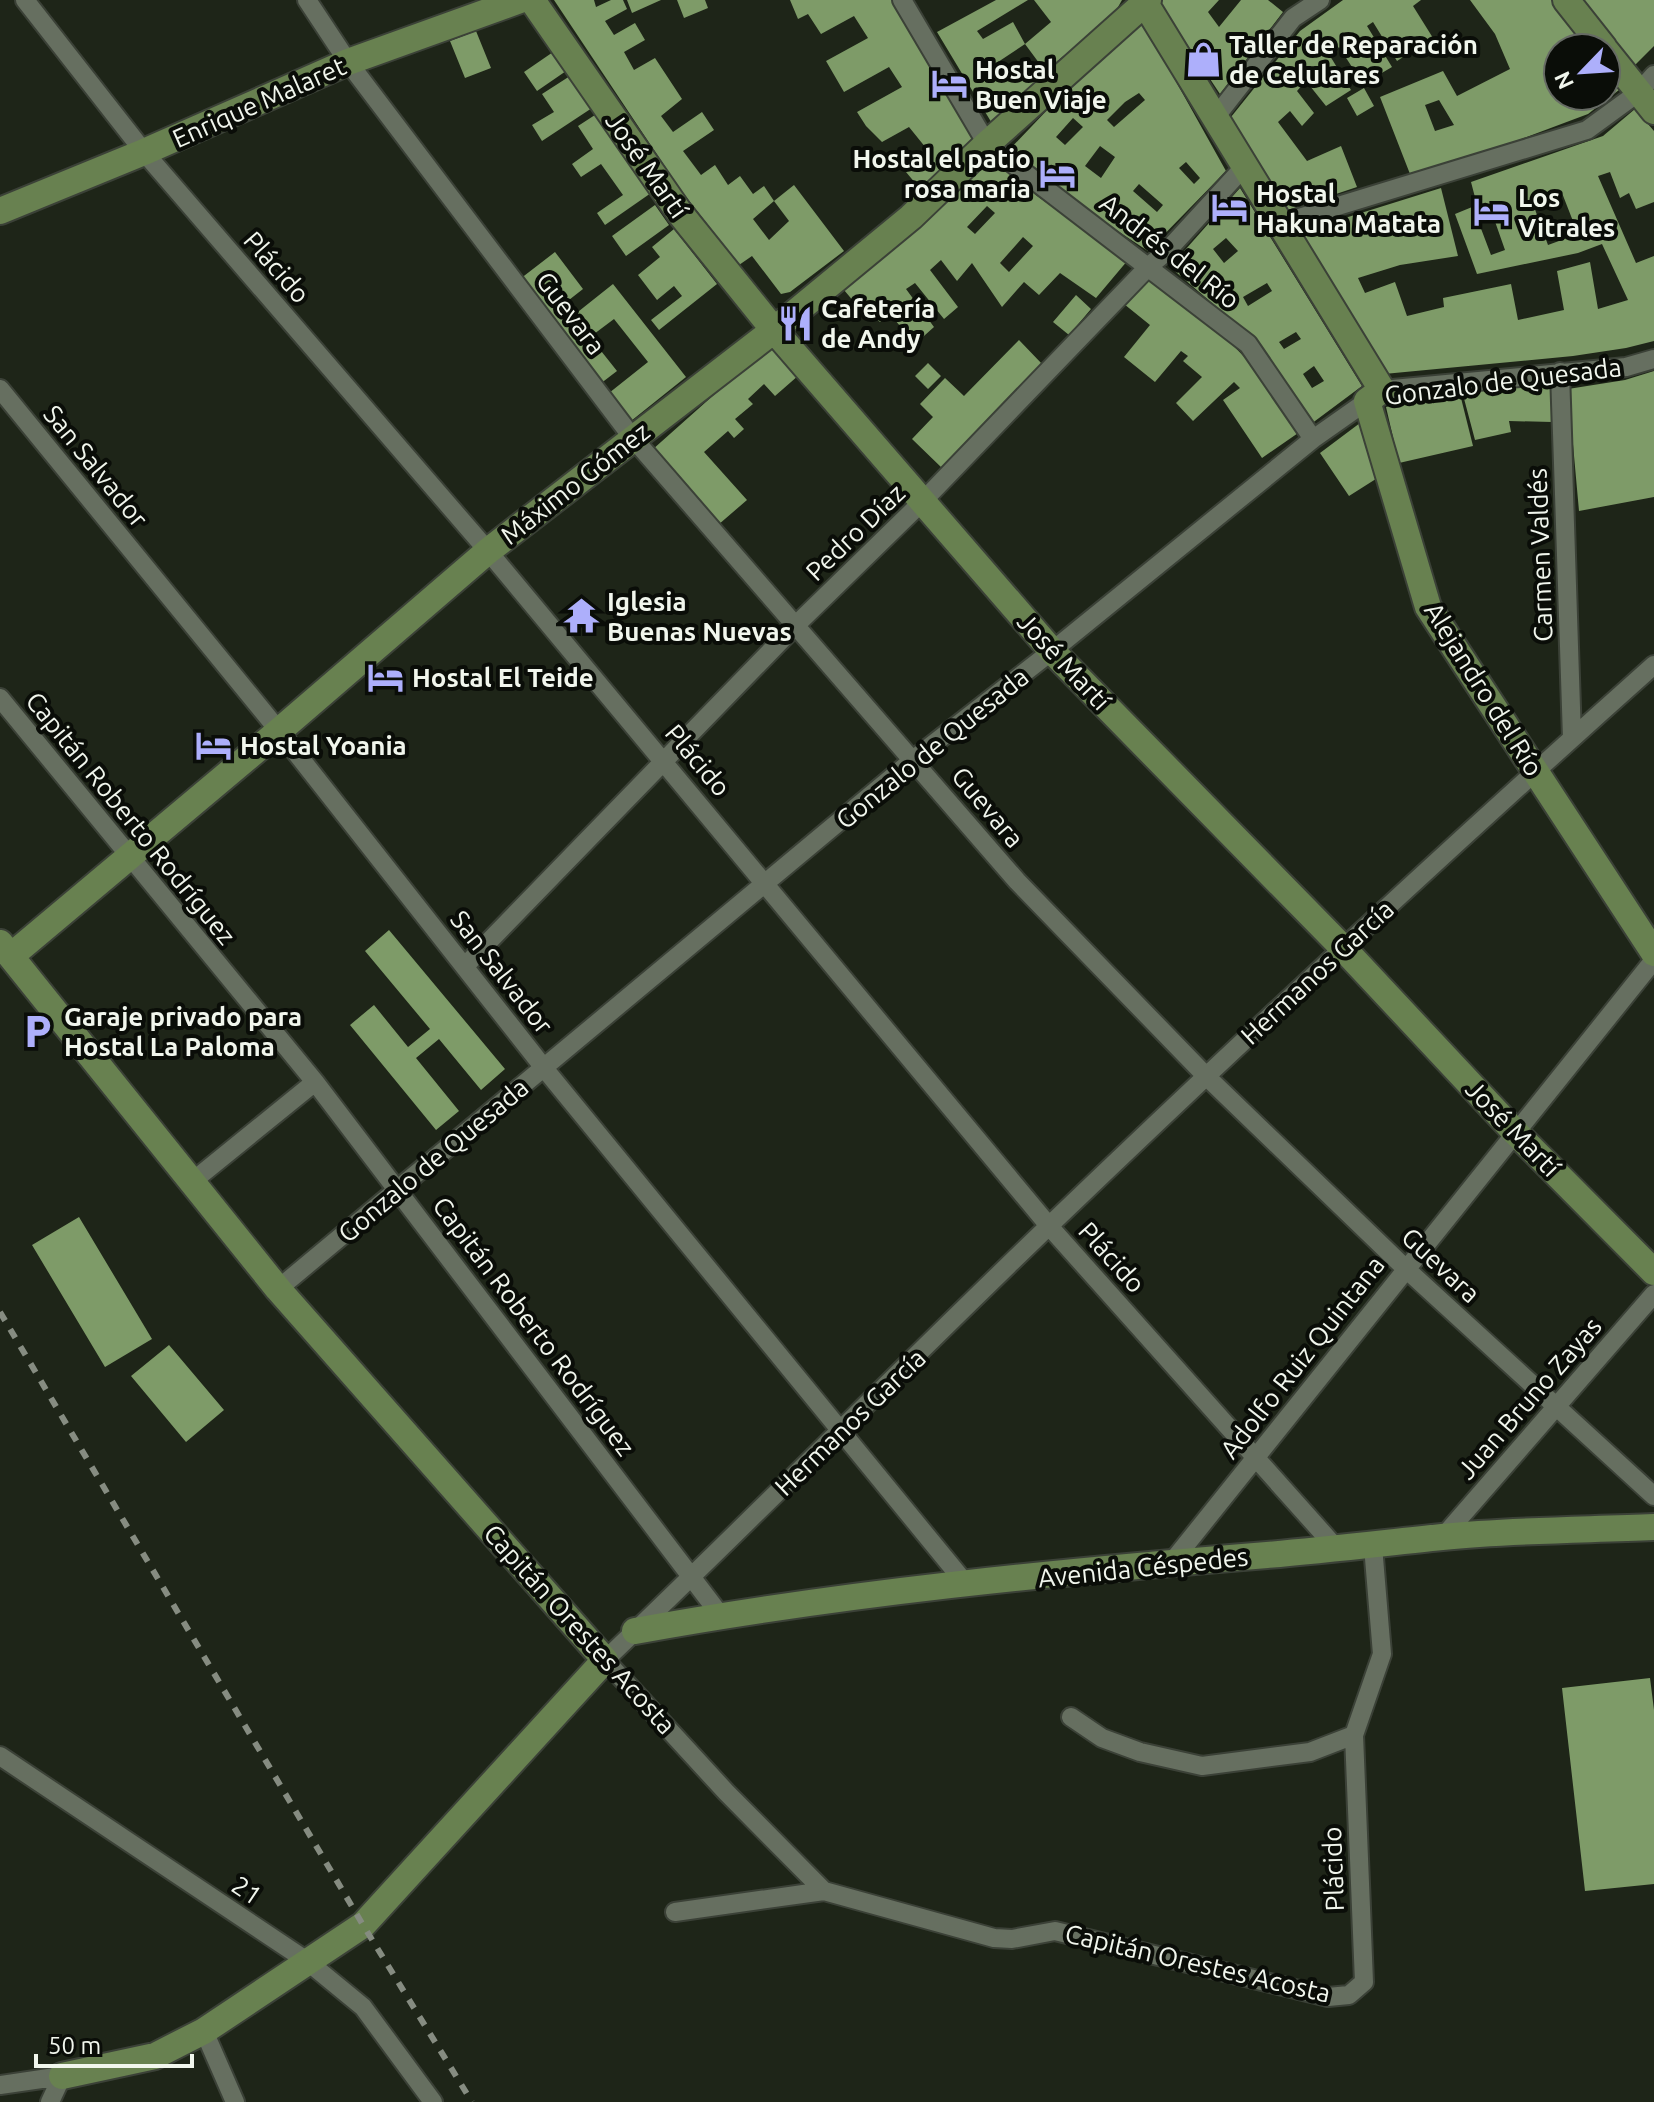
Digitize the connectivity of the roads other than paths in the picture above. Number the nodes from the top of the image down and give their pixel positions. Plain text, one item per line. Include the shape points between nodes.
1 (25, 0) edge
2 (307, 0) edge
3 (520, 0) edge
4 (532, 0) edge
5 (902, 0) edge
6 (1320, 0) edge
7 (1566, 0) edge
8 (1145, 1) edge
9 (1591, 32) edge
10 (348, 62) junction
11 (1622, 66) edge
12 (1649, 93) edge
13 (1214, 119) junction
14 (987, 144) junction
15 (144, 152) junction
16 (1244, 167) junction
17 (0, 211) edge
18 (1279, 224) junction
19 (1149, 266) junction
20 (774, 330) junction
21 (1654, 359) edge
22 (1560, 372) junction
23 (0, 389) edge
24 (1374, 395) junction
25 (632, 437) junction
26 (1313, 439) junction
27 (923, 501) junction
28 (488, 551) junction
29 (795, 626) junction
30 (1052, 651) junction
31 (1654, 665) edge
32 (0, 698) edge
33 (279, 731) junction
34 (1572, 738) junction
35 (914, 759) junction
36 (665, 762) junction
37 (1535, 771) junction
38 (128, 858) junction
39 (767, 884) junction
40 (1342, 947) junction
41 (1654, 953) edge
42 (4, 954) edge
43 (1654, 960) edge
44 (465, 966) junction
45 (544, 1068) junction
46 (1206, 1076) junction
47 (315, 1082) junction
48 (1515, 1132) junction
49 (193, 1181) junction
50 (398, 1189) junction
51 (1049, 1226) junction
52 (1405, 1268) junction
53 (1654, 1272) edge
54 (278, 1289) junction
55 (1654, 1294) edge
56 (1555, 1406) junction
57 (840, 1432) junction
58 (1256, 1457) junction
59 (1654, 1496) edge
60 (1654, 1527) edge
61 (1443, 1537) junction
62 (1373, 1546) junction
63 (1337, 1549) junction
64 (1172, 1562) junction
65 (690, 1575) junction
66 (966, 1584) junction
67 (721, 1616) junction
68 (635, 1631) junction
69 (605, 1660) junction
70 (1071, 1717) dead end
71 (1354, 1735) junction
72 (0, 1756) edge
73 (824, 1891) junction
74 (675, 1912) dead end
75 (307, 1961) junction
76 (1349, 1995) joint
77 (204, 2031) junction
78 (62, 2076) junction
79 (0, 2085) edge
80 (50, 2102) edge
81 (235, 2102) edge
82 (433, 2102) edge

1 - 15 street, Plácido
2 - 10 street, Guevara
3 - 10 street, Enrique Malaret
4 - 20 street, José Martí via 679,212
5 - 14 street, Andrés del Río
6 - 13 street via 1293,18
7 - 9 street
8 - 13 street, Alejandro del Río
8 - 14 street, Máximo Gómez
10 - 15 street, Enrique Malaret
10 - 25 street, Guevara
11 - 12 street
12 - 18 street via 1587,130
13 - 16 street, Alejandro del Río
14 - 19 street, Andrés del Río
14 - 20 street, Máximo Gómez via 911,217
15 - 17 street, Enrique Malaret
15 - 28 street, Plácido
16 - 18 street, Alejandro del Río
16 - 19 street, Pedro Díaz
18 - 24 street, Alejandro del Río
19 - 26 street, Andrés del Río via 1248,344
19 - 27 street, Pedro Díaz
20 - 25 street, Máximo Gómez
20 - 27 street, José Martí
21 - 22 street, Gonzalo de Quesada via 1626,367
22 - 24 street, Gonzalo de Quesada
22 - 34 street, Carmen Valdés
23 - 33 street, San Salvador
24 - 26 street, Gonzalo de Quesada
24 - 37 street, Alejandro del Río via 1428,607
25 - 28 street, Máximo Gómez
25 - 29 street, Guevara
26 - 30 street, Gonzalo de Quesada
27 - 29 street, Pedro Díaz
27 - 30 street, José Martí
28 - 33 street, Máximo Gómez
28 - 36 street, Plácido
29 - 35 street, Guevara
29 - 36 street, Pedro Díaz
30 - 35 street, Gonzalo de Quesada
30 - 40 street, José Martí
31 - 34 street, Hermanos García
32 - 38 street, Capitán Roberto Rodríguez
33 - 38 street, Máximo Gómez
33 - 44 street, San Salvador
34 - 37 street, Hermanos García
35 - 39 street, Gonzalo de Quesada
35 - 46 street, Guevara via 1017,881
36 - 39 street, Plácido
36 - 44 street, Pedro Díaz
37 - 40 street, Hermanos García
37 - 41 street, Alejandro del Río
38 - 42 street, Máximo Gómez
38 - 47 street, Capitán Roberto Rodríguez
39 - 45 street, Gonzalo de Quesada
39 - 51 street, Plácido
40 - 46 street, Hermanos García
40 - 48 street, José Martí
42 - 49 street, Capitán Orestes Acosta
43 - 48 street, Adolfo Ruiz Quintana
44 - 45 street, San Salvador
45 - 50 street, Gonzalo de Quesada
45 - 57 street, San Salvador
46 - 51 street, Hermanos García
46 - 52 street, Guevara
47 - 49 street
47 - 50 street, Capitán Roberto Rodríguez
48 - 52 street, Adolfo Ruiz Quintana
48 - 53 street, José Martí
49 - 54 street, Capitán Orestes Acosta
50 - 54 street, Gonzalo de Quesada
50 - 65 street, Capitán Roberto Rodríguez
51 - 57 street, Hermanos García
51 - 58 street, Plácido
52 - 56 street, Guevara
52 - 58 street, Adolfo Ruiz Quintana
54 - 69 street, Capitán Orestes Acosta
55 - 56 street, Juan Bruno Zayas
56 - 59 street, Guevara
56 - 61 street, Juan Bruno Zayas
57 - 65 street, Hermanos García
57 - 66 street, San Salvador
58 - 63 street, Plácido
58 - 64 street, Adolfo Ruiz Quintana
60 - 61 street, Avenida Céspedes
61 - 62 street, Avenida Céspedes
62 - 63 street, Avenida Céspedes
62 - 71 street, Plácido via 1382,1654
63 - 64 street, Avenida Céspedes
64 - 66 street, Avenida Céspedes
65 - 67 street, Capitán Roberto Rodríguez
65 - 68 street, Hermanos García
66 - 67 street, Avenida Céspedes
67 - 68 street, Avenida Céspedes
68 - 69 street, Hermanos García
69 - 73 street, Capitán Orestes Acosta
69 - 75 street, Hermanos García via 363,1925
70 - 71 street via 1102,1738 1202,1766 1310,1752
71 - 76 street, Plácido via 1364,1982
72 - 75 street, 21
73 - 74 street
73 - 76 street, Capitán Orestes Acosta via 994,1938 1055,1931 1328,1997
75 - 77 street, Hermanos García
75 - 82 street, 21 via 363,2007
77 - 78 street, Hermanos García via 155,2056
77 - 81 street
78 - 79 street, Hermanos García
78 - 80 street

